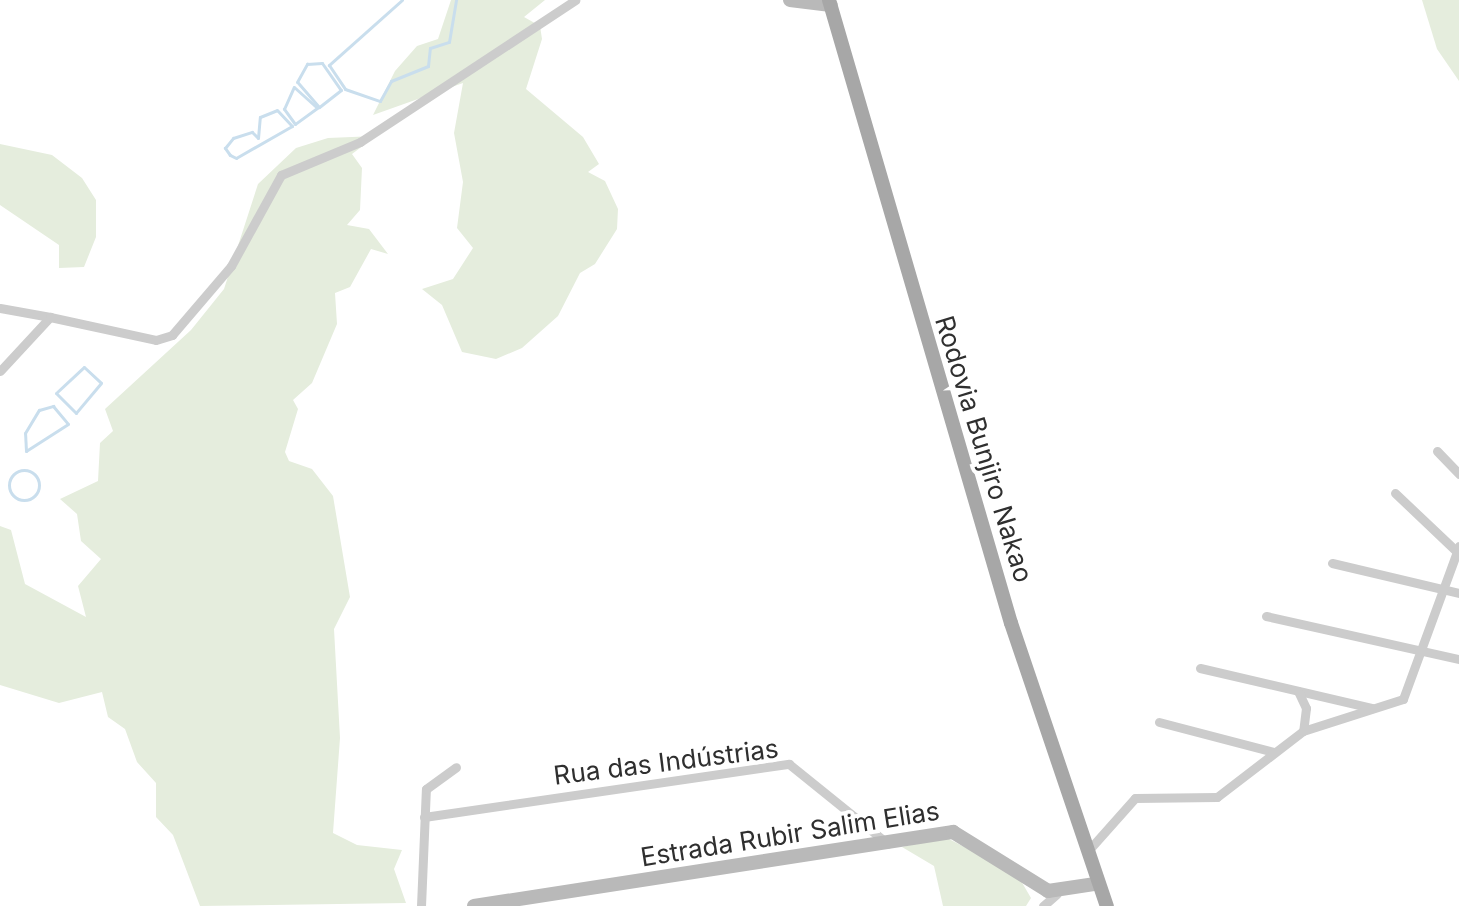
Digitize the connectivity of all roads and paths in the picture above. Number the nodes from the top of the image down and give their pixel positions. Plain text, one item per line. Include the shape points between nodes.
1 (575, 0) edge
2 (790, 0) edge
3 (834, 2) edge
4 (0, 308) edge
5 (50, 317) junction
6 (0, 371) edge
7 (1437, 451) dead end
8 (1459, 474) edge
9 (1395, 493) dead end
10 (1457, 548) edge
11 (1332, 563) dead end
12 (1443, 589) junction
13 (1459, 593) edge
14 (1266, 616) dead end
15 (1426, 652) junction
16 (1459, 659) edge
17 (1200, 668) dead end
18 (1298, 691) junction
19 (1379, 709) junction
20 (1159, 722) dead end
21 (1303, 731) junction
22 (1274, 752) junction
23 (456, 767) dead end
24 (424, 817) junction
25 (888, 844) junction
26 (1085, 854) junction
27 (1095, 884) junction
28 (1057, 894) junction
29 (421, 906) edge
30 (474, 906) edge
31 (1043, 906) edge
32 (1107, 906) edge

1 - 5 street via 360,142 281,175 231,266 172,335 156,340
2 - 3 street
3 - 26 main road, Rodovia Bunjiro Nakao
4 - 5 street
5 - 6 street
7 - 8 street
9 - 10 street
10 - 12 street
11 - 12 street
12 - 13 street
12 - 15 street
14 - 15 street
15 - 16 street
15 - 19 street via 1403,699
17 - 18 street
18 - 19 street
18 - 21 street via 1306,708
19 - 21 street
20 - 22 street
21 - 22 street
22 - 26 street via 1217,797 1135,798
23 - 24 street via 426,789
24 - 25 street, Rua das Indústrias via 789,764
24 - 29 street
25 - 28 street, Estrada Rubir Salim Elias via 961,833
25 - 30 street, Estrada Rubir Salim Elias
26 - 27 main road, Rodovia Bunjiro Nakao
27 - 28 street
27 - 32 main road, Rodovia Bunjiro Nakao
28 - 31 street

